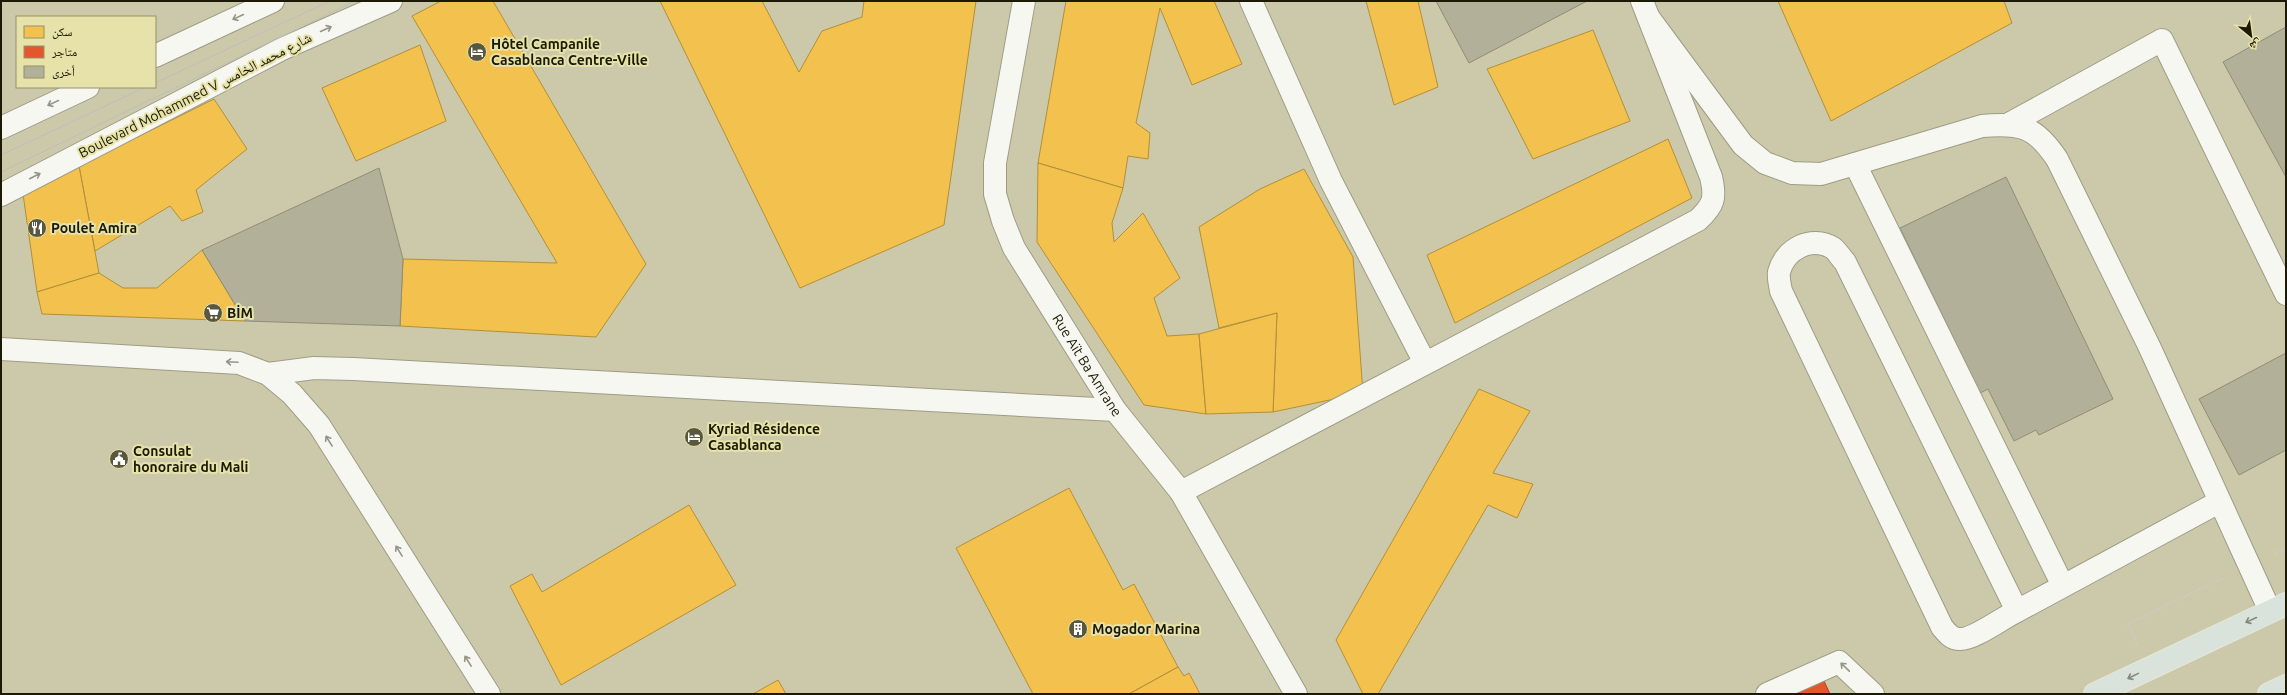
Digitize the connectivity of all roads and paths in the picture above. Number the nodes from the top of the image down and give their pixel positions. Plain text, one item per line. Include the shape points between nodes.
1 (273, 1) edge
2 (391, 1) edge
3 (1024, 1) edge
4 (1251, 1) edge
5 (1646, 10) edge
6 (156, 56) edge
7 (86, 88) edge
8 (2009, 124) junction
9 (1, 128) edge
10 (1855, 164) junction
11 (1, 195) edge
12 (2286, 294) edge
13 (1, 349) edge
14 (1425, 363) junction
15 (268, 374) junction
16 (1115, 410) junction
17 (1181, 492) junction
18 (2219, 502) junction
19 (2286, 548) edge
20 (2249, 566) junction
21 (2063, 586) junction
22 (2278, 607) edge
23 (2017, 611) junction
24 (2148, 669) junction
25 (2286, 686) edge
26 (489, 694) edge
27 (1296, 694) edge
28 (1767, 694) edge
29 (1873, 694) edge
30 (2095, 694) edge
31 (2269, 694) edge

1 -> 6 street
11 -> 2 street, Boulevard Mohammed V شارع محمد الخامس via 282,49
3 - 16 street, Rue Aït Ba Amrane via 995,163 995,194 1002,221 1014,248
4 - 14 street via 1331,182
5 - 10 street via 1743,145 1765,163 1792,173 1821,174
5 - 14 street via 1711,177 1714,193 1710,209 1698,220
7 -> 9 street
8 - 10 street via 1982,126
8 - 12 street via 2162,40
8 - 18 street via 2029,130 2046,142 2057,159 2149,346
10 - 21 street
15 -> 13 street via 239,363
14 - 17 street
15 - 16 street via 314,368 353,369
26 -> 15 street via 319,425 292,394
16 - 17 street, Rue Aït Ba Amrane
17 - 27 street, Rue Aït Ba Amrane
18 - 20 street
18 - 21 street
19 - 20 path
20 - 22 street
20 - 24 path via 2128,624
21 - 23 street
22 -> 24 main road
23 - 23 street via 1845,262 1833,248 1817,243 1799,246 1785,257 1779,274 1781,291 1942,627 1949,636 1960,639 1971,636
24 -> 30 main road
25 - 31 main road
29 -> 28 street via 1839,662

